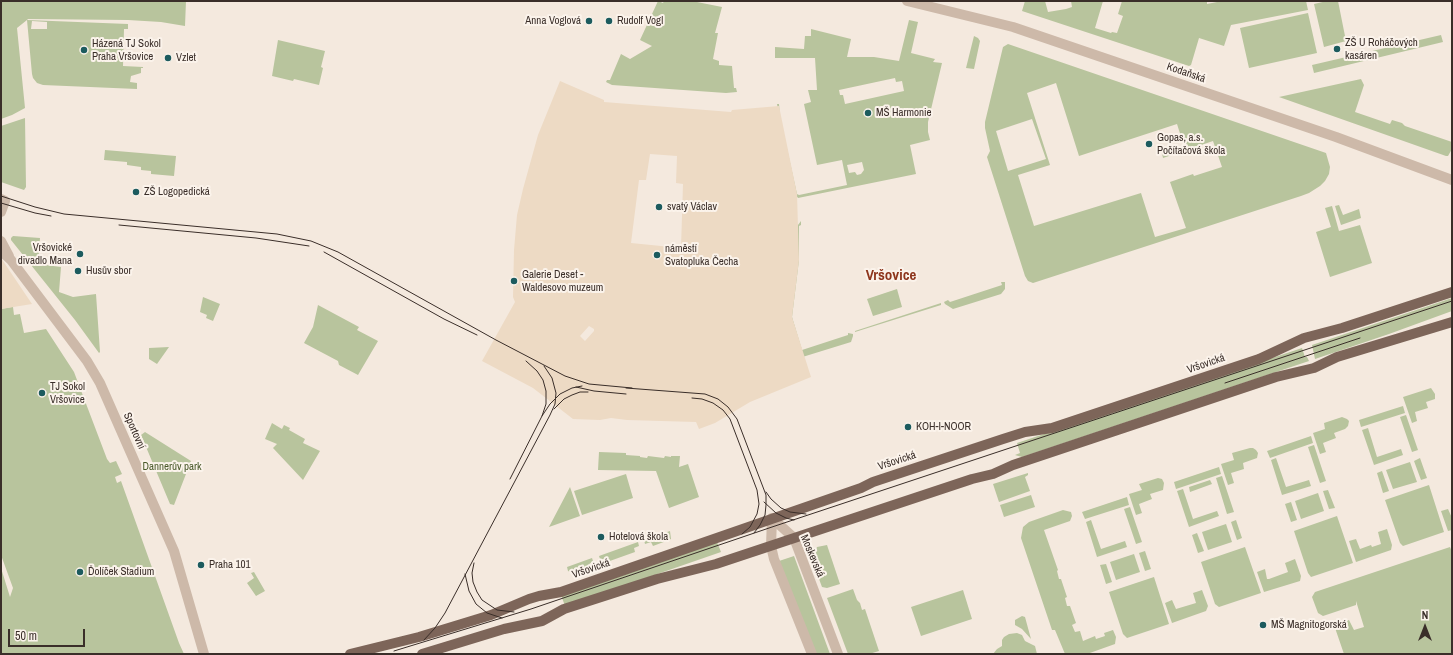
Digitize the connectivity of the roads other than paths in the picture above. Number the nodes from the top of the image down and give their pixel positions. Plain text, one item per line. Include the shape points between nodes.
1 (907, 1) edge
2 (1452, 180) edge
3 (3, 200) edge
4 (1, 212) edge
5 (1, 241) edge
6 (1, 251) edge
7 (10, 260) junction
8 (1452, 292) edge
9 (1452, 322) edge
10 (772, 518) junction
11 (794, 538) junction
12 (771, 546) junction
13 (204, 654) edge
14 (350, 654) edge
15 (422, 654) edge
16 (812, 654) edge
17 (838, 654) edge

1 - 2 street, Kodaňská via 1007,25 1065,44 1336,137
3 - 4 street
5 - 7 street
6 - 7 street
7 - 13 street, Sportovní via 87,361 100,384 174,551
8 - 10 main road, Vršovická via 1304,338 1260,359 1052,428 1025,432 1003,439
9 - 11 main road via 1337,357 1314,368 1276,378
10 - 11 street, Moskevská
10 - 12 street
10 - 14 main road, Vršovická via 561,592 534,597 491,615 419,637
11 - 12 main road
11 - 17 street, Moskevská
12 - 15 main road via 564,609 542,621 504,629
12 - 16 street

